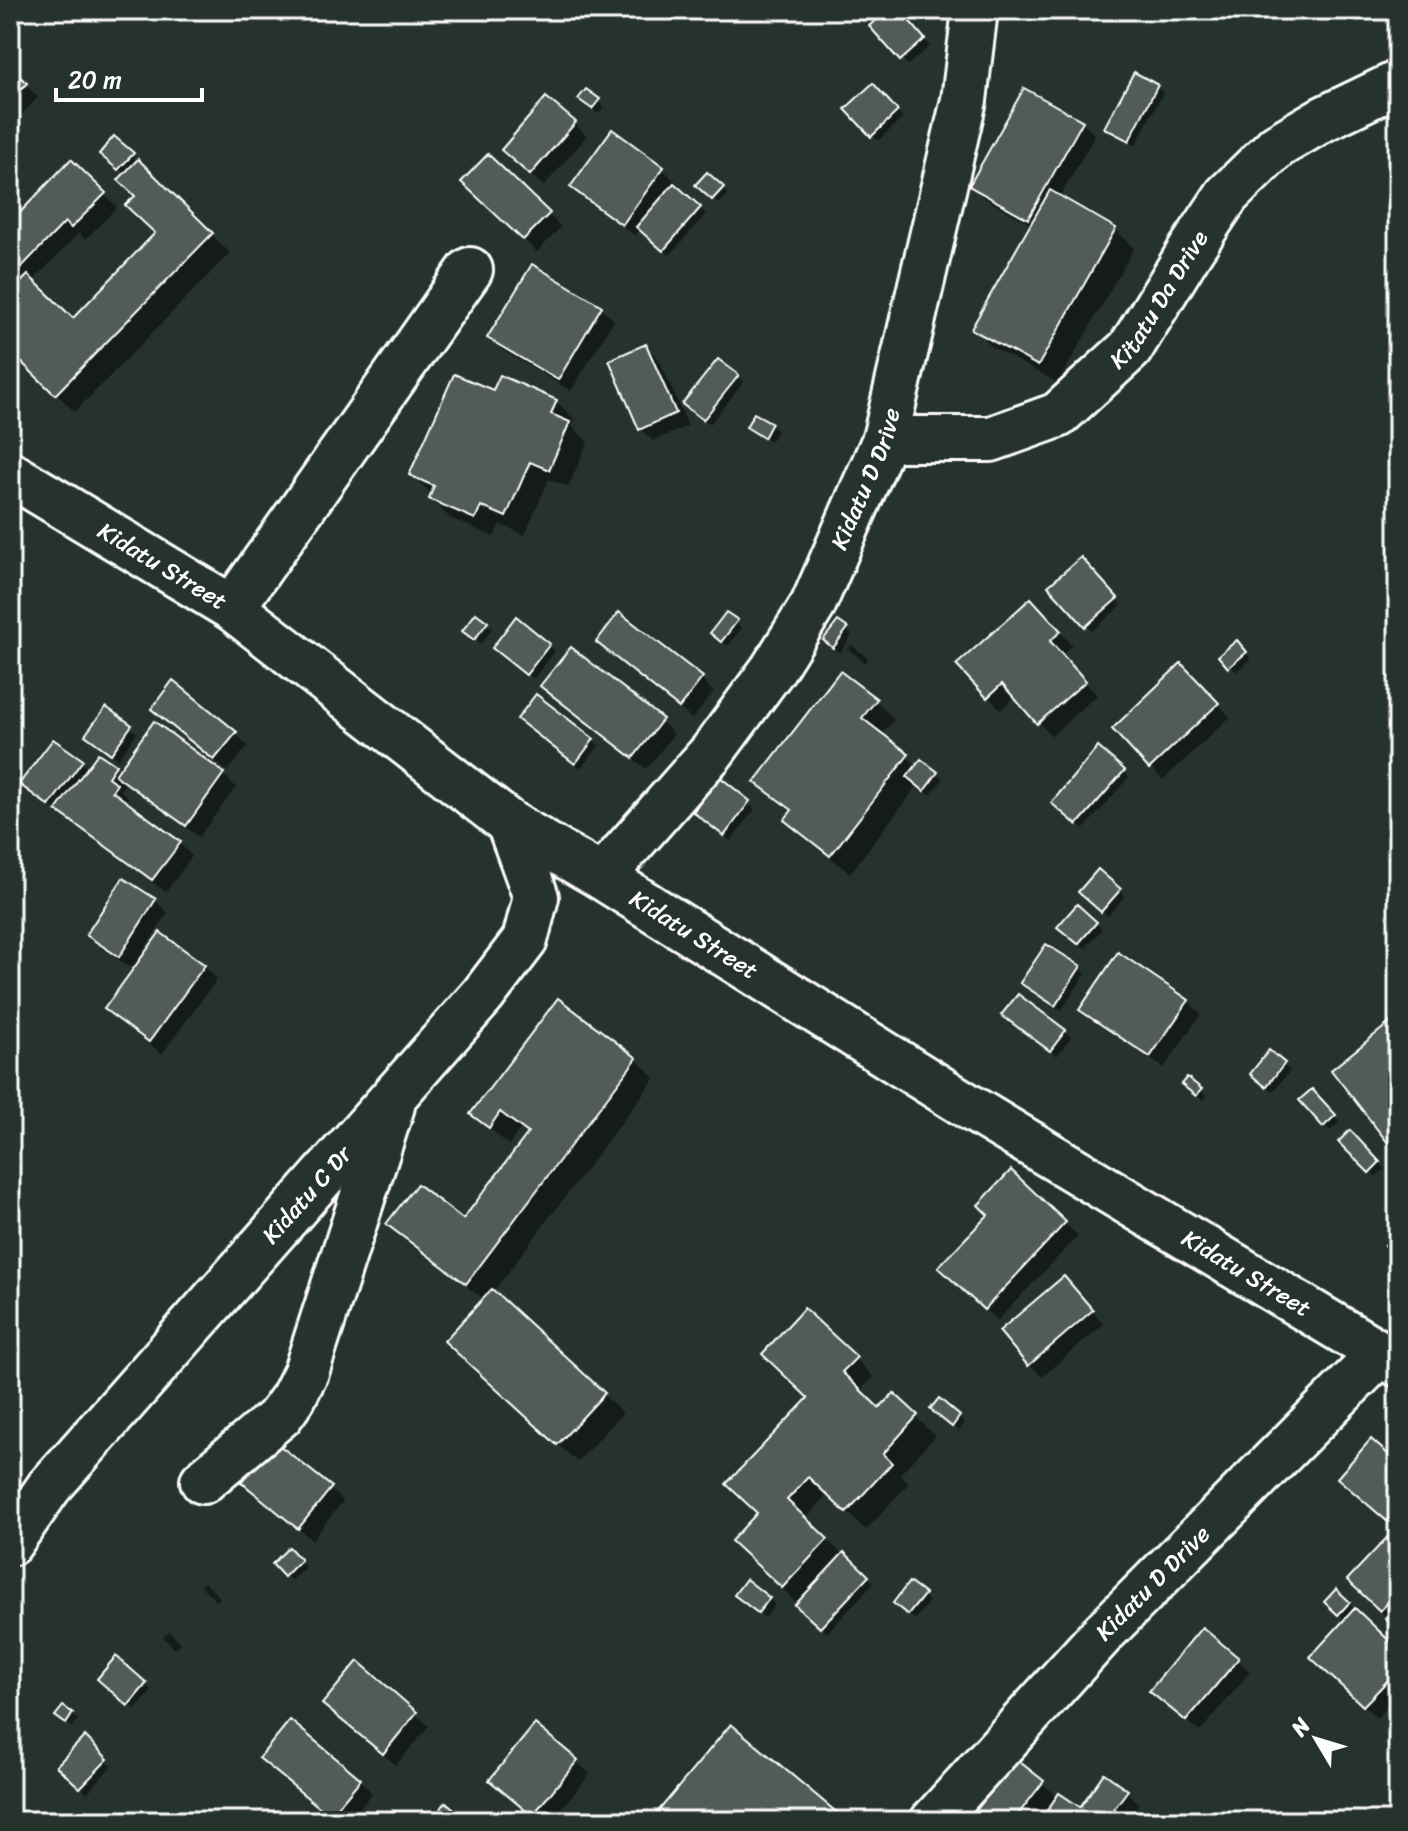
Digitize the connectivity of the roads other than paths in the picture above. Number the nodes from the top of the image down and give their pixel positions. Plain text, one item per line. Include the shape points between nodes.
1 (975, 10) edge
2 (1398, 83) edge
3 (470, 270) dead end
4 (885, 439) junction
5 (10, 474) edge
6 (232, 608) junction
7 (509, 823) junction
8 (602, 877) junction
9 (396, 1092) junction
10 (1389, 1359) edge
11 (203, 1481) dead end
12 (10, 1543) edge
13 (933, 1821) edge

1 - 4 street, Kidatu D Drive via 964,100
2 - 4 street, Kitatu Da Drive via 1277,146 1227,195 1130,349 1058,415 991,439
3 - 6 street
4 - 8 street, Kidatu D Drive via 813,605 773,669 712,752
5 - 6 street, Kidatu Street
6 - 7 street, Kidatu Street
7 - 8 street, Kidatu Street
7 - 9 street, Kidatu C Dr via 536,897 525,940
8 - 10 street, Kidatu Street via 971,1108
9 - 11 street via 306,1372 280,1416
9 - 12 street, Kidatu C Dr via 49,1487
10 - 13 street, Kidatu D Drive via 1104,1632

